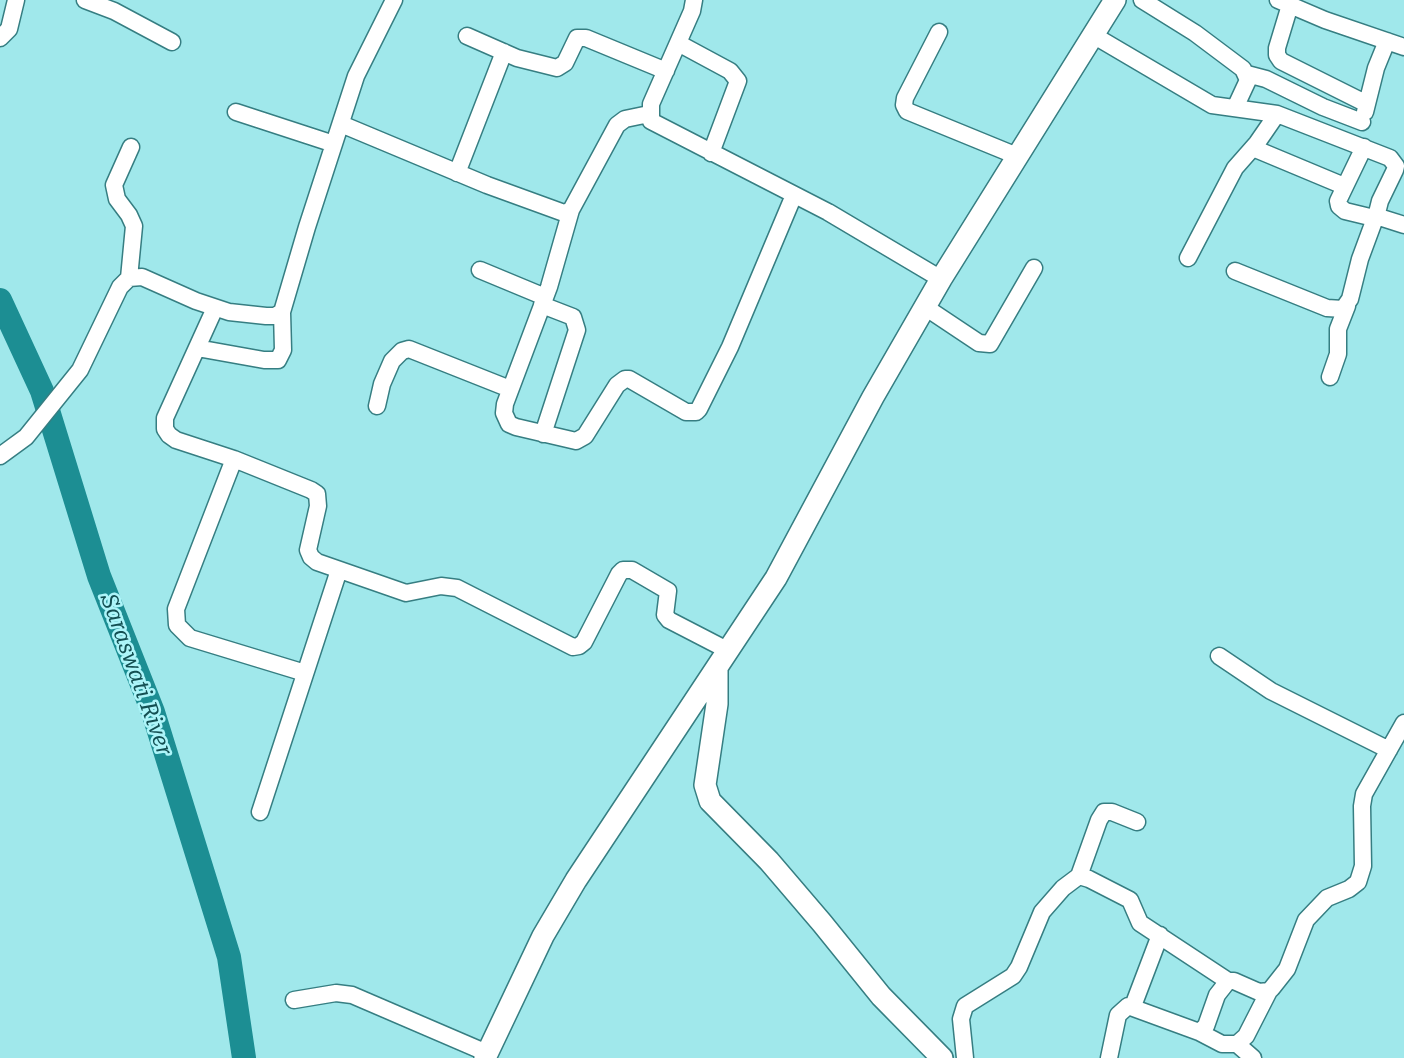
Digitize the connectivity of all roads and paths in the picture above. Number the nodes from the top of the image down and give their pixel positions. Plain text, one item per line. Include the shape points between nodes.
1 (16, 0) edge
2 (85, 0) edge
3 (394, 0) edge
4 (1115, 0) edge
5 (1142, 0) edge
6 (695, 1) edge
7 (1284, 3) edge
8 (939, 32) dead end
9 (1093, 35) junction
10 (467, 36) dead end
11 (0, 38) edge
12 (1387, 41) junction
13 (172, 43) dead end
14 (678, 43) junction
15 (1404, 47) edge
16 (504, 52) junction
17 (666, 71) junction
18 (1247, 74) junction
19 (1367, 104) junction
20 (1235, 108) junction
21 (236, 112) dead end
22 (649, 114) junction
23 (1277, 114) junction
24 (1363, 122) junction
25 (341, 124) junction
26 (334, 144) junction
27 (1360, 146) junction
28 (131, 147) dead end
29 (1253, 148) junction
30 (711, 153) junction
31 (1017, 156) junction
32 (457, 173) junction
33 (1344, 186) junction
34 (794, 195) junction
35 (571, 210) junction
36 (1376, 216) junction
37 (1404, 225) edge
38 (1188, 258) dead end
39 (1034, 268) dead end
40 (480, 270) dead end
41 (1235, 271) dead end
42 (130, 278) junction
43 (941, 279) junction
44 (543, 301) junction
45 (1347, 306) junction
46 (925, 307) junction
47 (215, 308) junction
48 (282, 312) junction
49 (197, 348) junction
50 (1329, 377) dead end
51 (510, 389) junction
52 (377, 406) dead end
53 (542, 434) junction
54 (0, 456) edge
55 (234, 459) junction
56 (339, 570) junction
57 (729, 651) junction
58 (1219, 656) dead end
59 (717, 670) junction
60 (305, 673) junction
61 (1404, 723) edge
62 (1389, 750) junction
63 (260, 812) dead end
64 (1137, 822) dead end
65 (1079, 876) junction
66 (1160, 935) junction
67 (1228, 981) junction
68 (1269, 991) junction
69 (294, 1000) dead end
70 (1133, 1006) junction
71 (1199, 1032) junction
72 (1237, 1044) junction
73 (486, 1056) edge
74 (942, 1058) edge
75 (965, 1058) edge
76 (1110, 1058) edge
77 (1253, 1058) edge

1 - 11 street via 9,29
2 - 13 street
3 - 25 street via 356,76
4 - 9 street
5 - 18 street via 1195,33
6 - 14 street
7 - 12 street
7 - 19 street via 1277,48 1281,61
8 - 31 street via 905,98 907,111
9 - 20 street via 1200,99
9 - 31 street
10 - 16 street
12 - 15 street
12 - 19 street
14 - 17 street
14 - 30 street via 730,71 738,81
16 - 17 street via 557,68 581,37
16 - 32 street
17 - 22 street
18 - 20 street
18 - 24 street
19 - 24 street
20 - 23 street
21 - 26 street
22 - 30 street via 657,126
22 - 35 street via 617,125
23 - 27 street
23 - 29 street
24 - 27 street
25 - 26 street
25 - 32 street
26 - 48 street
27 - 33 street
27 - 36 street via 1391,158 1396,166
28 - 42 street via 114,185 134,226
29 - 33 street
29 - 38 street via 1236,168
30 - 34 street
31 - 43 street
32 - 35 street via 557,212
33 - 36 street via 1339,206
34 - 43 street
34 - 53 street via 730,347 696,412 686,412 625,379 582,439
35 - 44 street
36 - 37 street
36 - 45 street
39 - 46 street via 990,344 979,343
40 - 44 street
41 - 45 street via 1327,308
42 - 47 street via 142,277
42 - 54 street via 120,287 69,386 26,437
43 - 46 street
44 - 51 street
44 - 53 street via 573,317 576,330
45 - 50 street
46 - 57 street via 776,578
47 - 48 street via 266,316
47 - 49 street
48 - 49 street via 283,350 278,360
49 - 55 street via 165,418 165,429 176,440
51 - 52 street via 409,349 392,361
51 - 53 street via 505,418 516,427
55 - 56 street via 317,494 308,551 317,562
55 - 60 street via 176,609 177,625 190,638
56 - 57 street via 406,593 441,586 457,588 573,647 584,642 619,574 632,570 668,591 665,615 669,620
56 - 60 street
57 - 59 street
58 - 62 street via 1271,691
59 - 73 street via 563,901
59 - 74 street via 717,704 705,785 710,801 778,872 881,996
60 - 63 street
61 - 62 street
62 - 68 street via 1363,800 1363,866 1357,882 1327,898 1306,920 1287,969
64 - 65 street via 1104,812
65 - 66 street via 1130,900 1137,919
65 - 75 street via 1042,912 1013,976 965,1006 961,1019
66 - 67 street
66 - 70 street
67 - 68 street
67 - 71 street
68 - 72 street via 1246,1036
69 - 73 street via 352,995
70 - 71 street
70 - 76 street via 1118,1015
71 - 72 street via 1222,1044
72 - 77 street

